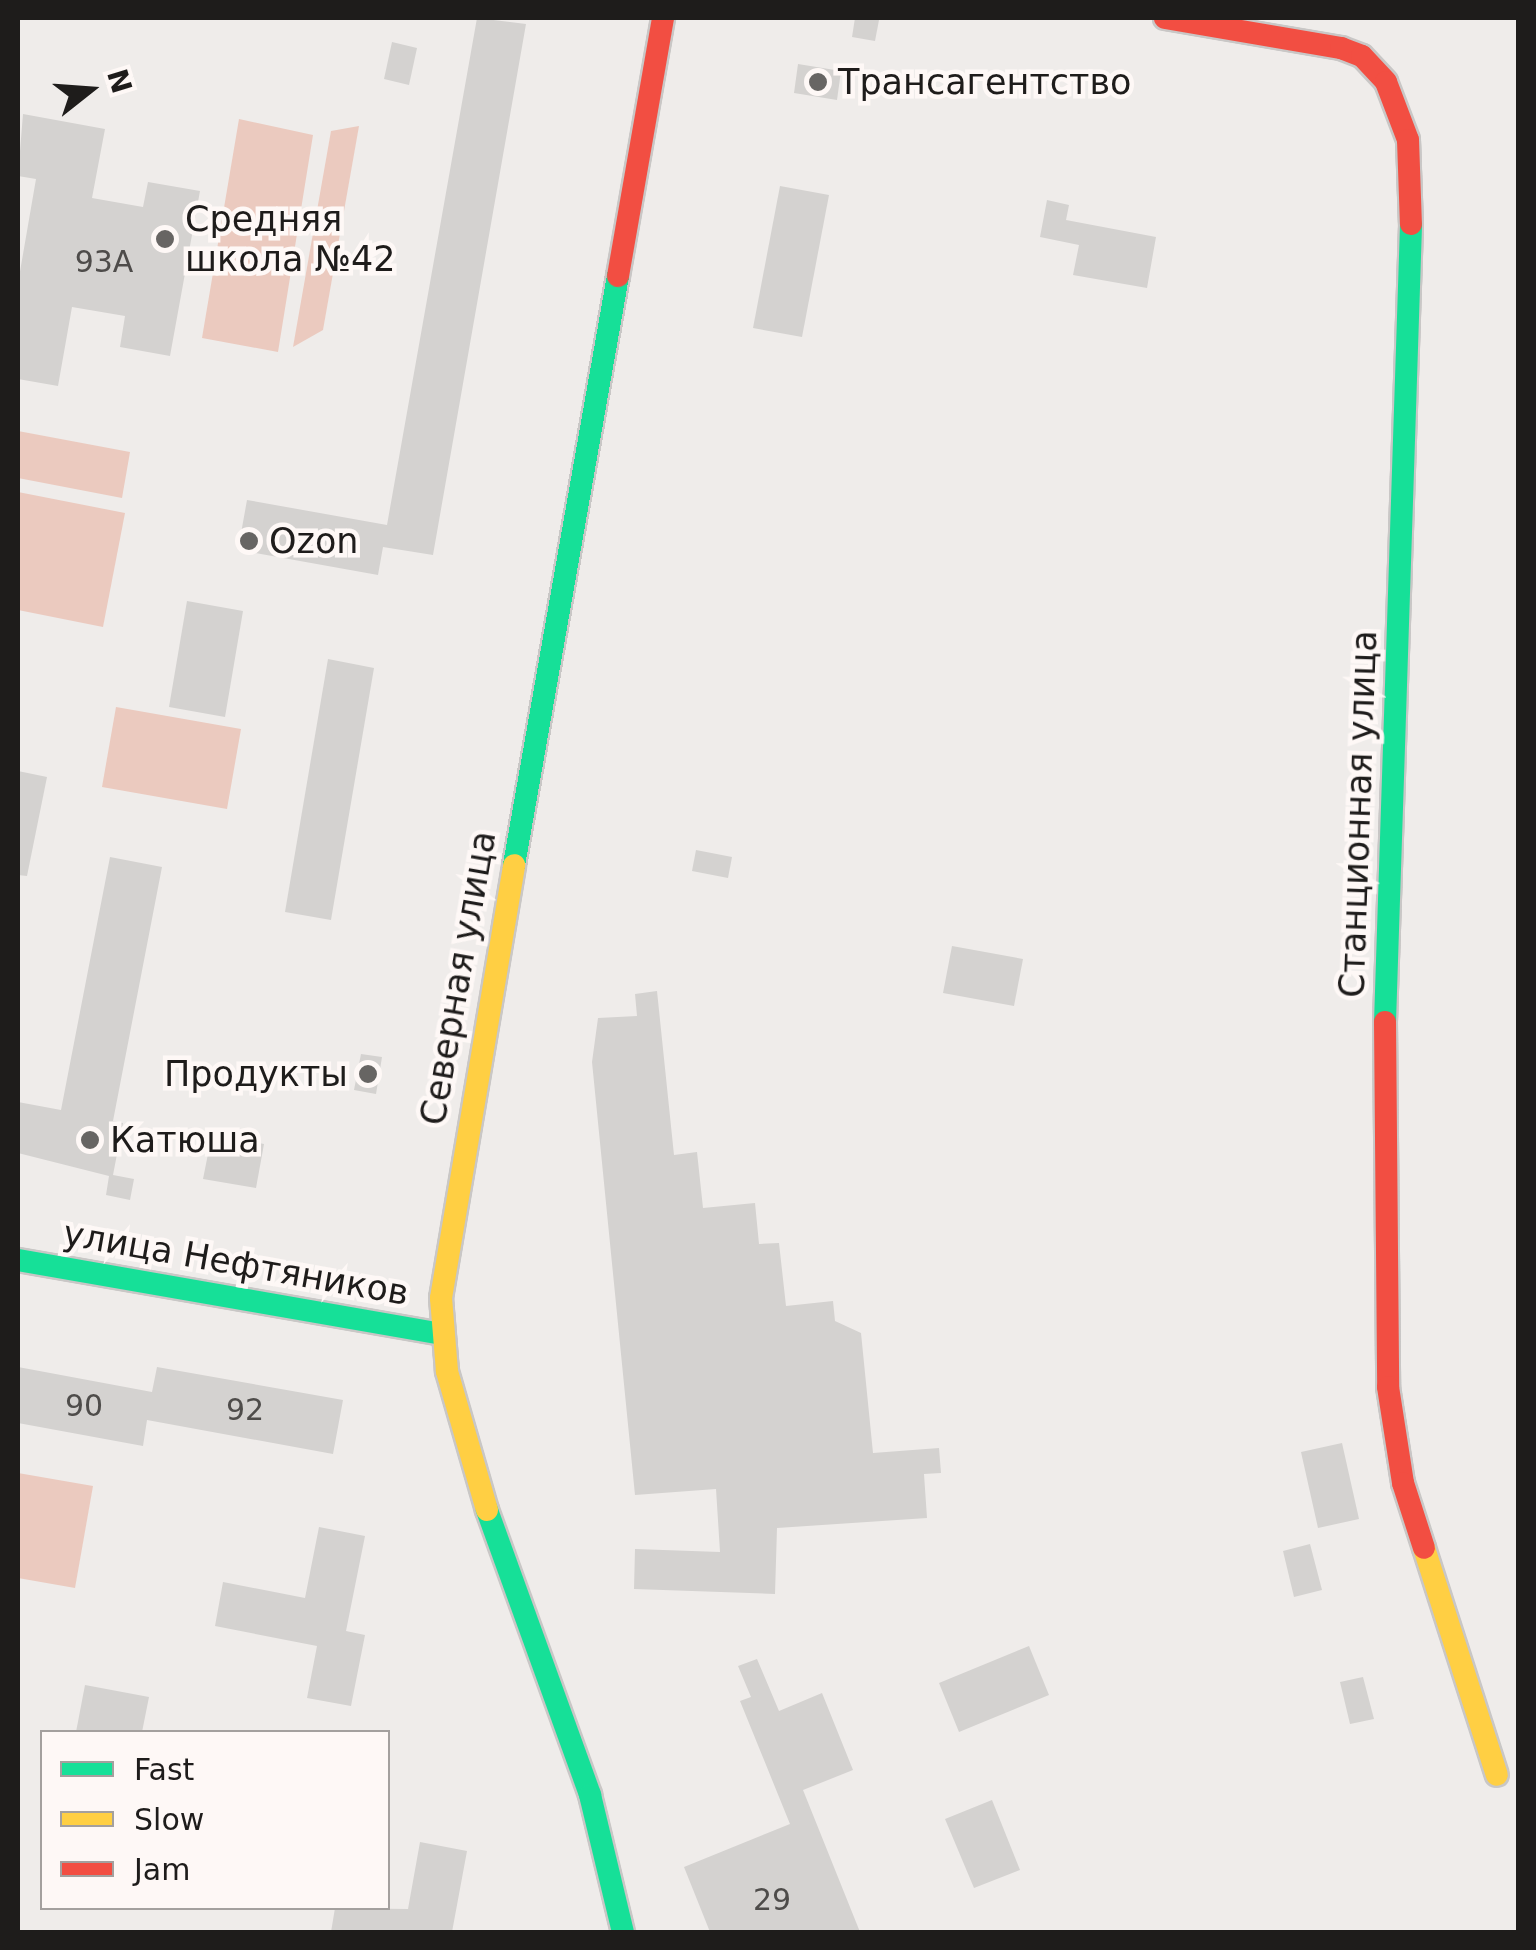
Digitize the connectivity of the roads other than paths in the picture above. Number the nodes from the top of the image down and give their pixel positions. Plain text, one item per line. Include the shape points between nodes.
1 (663, 18) edge
2 (1165, 18) edge
3 (18, 1260) edge
4 (443, 1334) junction
5 (1497, 1775) dead end
6 (623, 1932) edge

1 - 4 main road, Северная улица via 447,1244
2 - 5 main road, Станционная улица via 1362,56 1386,82 1408,140 1403,564 1386,977 1388,1387 1403,1484
3 - 4 main road, улица Нефтяников
4 - 6 main road, Северная улица via 464,1438 590,1796

